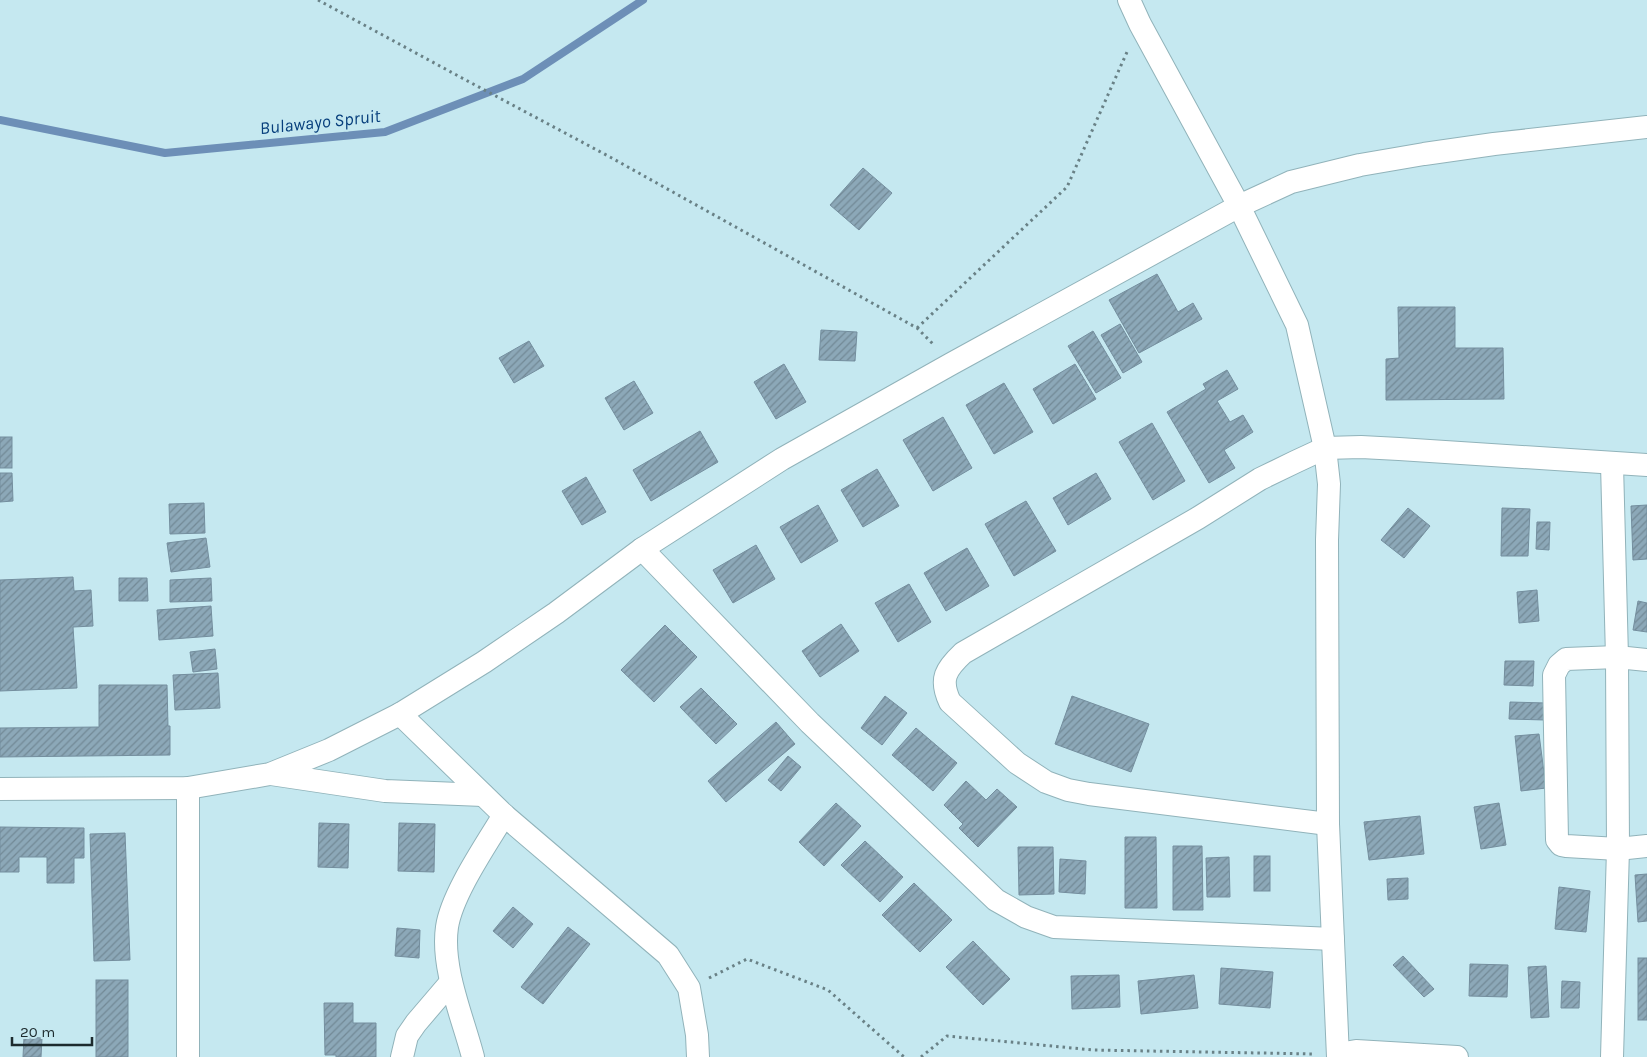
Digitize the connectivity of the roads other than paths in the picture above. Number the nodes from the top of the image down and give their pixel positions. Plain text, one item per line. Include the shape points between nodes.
1 (1129, 0) edge
2 (1647, 127) edge
3 (1239, 206) junction
4 (1325, 448) junction
5 (1612, 464) junction
6 (1647, 466) edge
7 (642, 549) junction
8 (1617, 657) junction
9 (1647, 660) edge
10 (400, 714) junction
11 (270, 774) junction
12 (188, 788) junction
13 (0, 789) edge
14 (483, 795) junction
15 (504, 815) junction
16 (1328, 824) junction
17 (1647, 846) edge
18 (1618, 849) junction
19 (1333, 939) junction
20 (451, 982) junction
21 (1338, 1056) edge
22 (188, 1057) edge
23 (402, 1057) edge
24 (473, 1057) edge
25 (698, 1057) edge
26 (1457, 1057) edge
27 (1612, 1057) edge

1 - 3 street
2 - 3 street via 1494,144 1360,165 1291,182
3 - 4 street via 1297,325
3 - 7 street via 782,459
4 - 5 street via 1399,448
4 - 16 street via 1329,484
4 - 16 street via 1260,479 963,652 951,664 944,678 944,690 950,702 1017,763 1046,782 1089,794
5 - 6 street
5 - 8 street
7 - 10 street via 556,613
7 - 19 street via 810,723 996,900 1026,917 1054,927
8 - 9 street
8 - 18 street
8 - 18 street via 1566,659 1554,676 1557,840 1566,846
10 - 11 street via 329,750
10 - 14 street
11 - 12 street
11 - 14 street via 385,791
12 - 13 street
12 - 22 street
14 - 15 street
15 - 20 street via 465,881 451,912 447,927
15 - 25 street via 668,955 689,988
16 - 19 street
17 - 18 street
18 - 27 street
19 - 21 street
20 - 23 street via 416,1022 407,1036
20 - 24 street
21 - 26 street via 1356,1051

